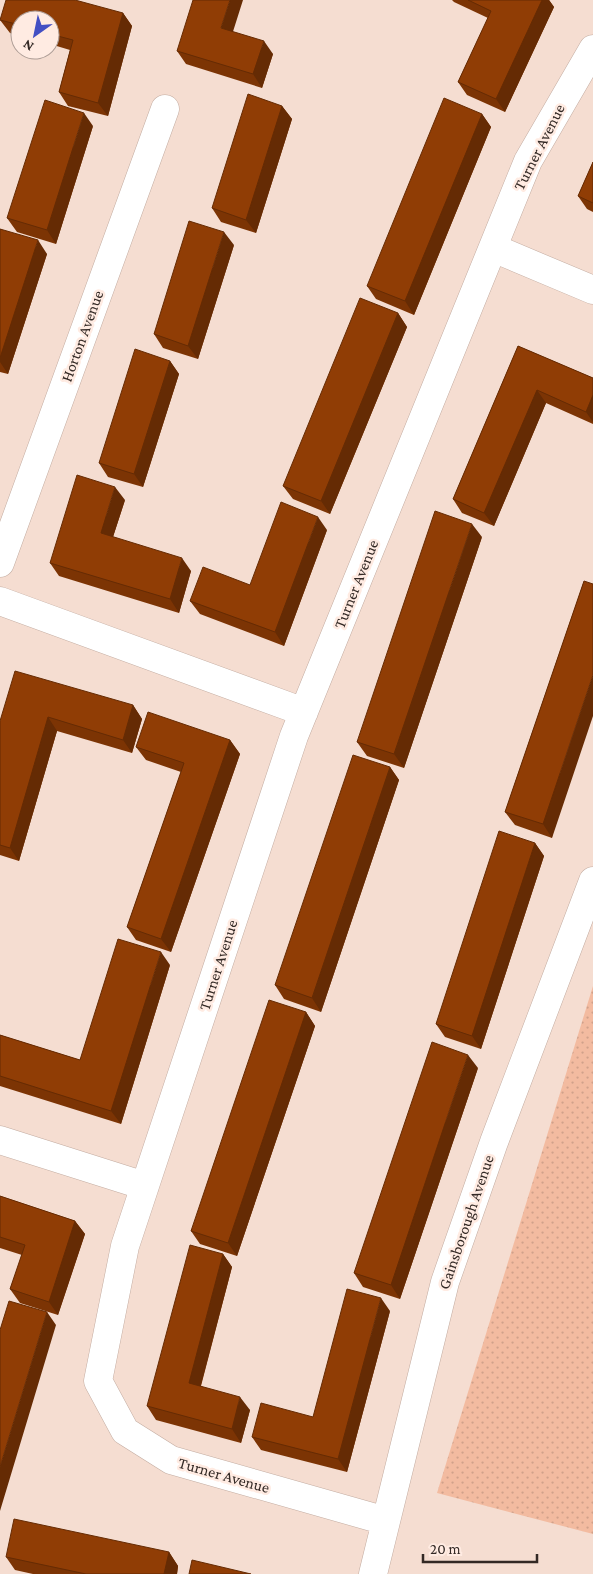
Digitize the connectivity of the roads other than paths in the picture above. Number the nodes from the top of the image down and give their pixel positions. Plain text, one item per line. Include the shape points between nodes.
1 (593, 49) edge
2 (165, 108) dead end
3 (492, 248) junction
4 (593, 290) edge
5 (0, 563) edge
6 (0, 600) edge
7 (304, 712) junction
8 (593, 881) edge
9 (0, 1140) edge
10 (145, 1186) junction
11 (386, 1522) junction
12 (373, 1574) edge

1 - 3 street, Turner Avenue via 528,161
2 - 5 street, Horton Avenue
3 - 4 street
3 - 7 street, Turner Avenue
6 - 7 street
7 - 10 street, Turner Avenue
8 - 11 street, Gainsborough Avenue via 494,1142 445,1282
9 - 10 street
10 - 11 street, Turner Avenue via 125,1246 98,1380 126,1431 171,1460
11 - 12 street, Gainsborough Avenue

